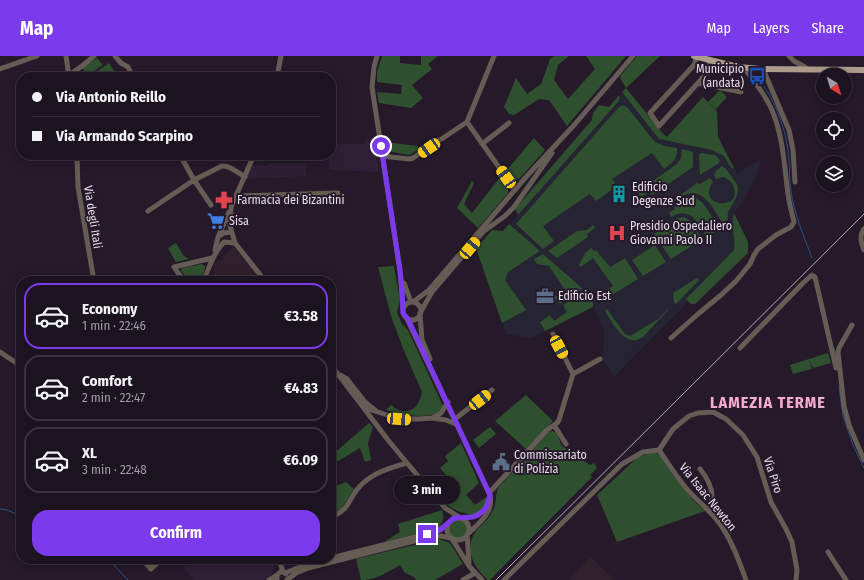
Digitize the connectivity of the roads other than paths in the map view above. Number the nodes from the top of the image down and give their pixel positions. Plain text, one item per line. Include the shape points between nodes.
1 (20, 56) edge
2 (37, 56) edge
3 (66, 56) edge
4 (94, 56) edge
5 (115, 56) edge
6 (281, 56) edge
7 (377, 56) edge
8 (494, 56) edge
9 (633, 56) edge
10 (695, 56) edge
11 (716, 56) edge
12 (23, 61) junction
13 (710, 61) junction
14 (718, 63) junction
15 (805, 67) dead end
16 (744, 68) junction
17 (0, 69) edge
18 (763, 69) junction
19 (782, 70) junction
20 (863, 71) edge
21 (68, 72) edge
22 (74, 72) edge
23 (130, 72) edge
24 (278, 72) edge
25 (698, 83) junction
26 (741, 92) dead end
27 (467, 122) junction
28 (509, 123) dead end
29 (575, 124) junction
30 (482, 144) junction
31 (382, 156) junction
32 (77, 160) edge
33 (183, 160) edge
34 (252, 160) edge
35 (245, 177) junction
36 (194, 180) junction
37 (795, 182) dead end
38 (515, 190) junction
39 (338, 193) dead end
40 (236, 196) junction
41 (522, 196) junction
42 (212, 205) dead end
43 (231, 207) junction
44 (148, 211) dead end
45 (497, 211) junction
46 (501, 218) junction
47 (864, 229) edge
48 (231, 232) junction
49 (218, 237) junction
50 (224, 242) junction
51 (235, 242) junction
52 (864, 250) edge
53 (215, 253) junction
54 (212, 258) junction
55 (400, 270) junction
56 (93, 276) edge
57 (180, 276) edge
58 (205, 276) edge
59 (261, 276) edge
60 (408, 294) junction
61 (420, 296) junction
62 (412, 302) junction
63 (403, 308) junction
64 (420, 313) junction
65 (408, 319) junction
66 (852, 325) dead end
67 (553, 334) dead end
68 (671, 338) dead end
69 (740, 348) dead end
70 (835, 351) junction
71 (0, 352) edge
72 (600, 359) dead end
73 (16, 363) edge
74 (836, 368) dead end
75 (336, 374) edge
76 (573, 374) junction
77 (492, 390) dead end
78 (448, 402) junction
79 (363, 405) junction
80 (378, 412) junction
81 (369, 416) junction
82 (432, 418) junction
83 (455, 419) junction
84 (458, 425) junction
85 (554, 425) junction
86 (566, 444) dead end
87 (659, 450) junction
88 (864, 460) edge
89 (407, 463) junction
90 (700, 469) dead end
91 (490, 494) junction
92 (445, 508) junction
93 (709, 510) junction
94 (336, 515) edge
95 (460, 517) junction
96 (448, 524) junction
97 (468, 534) junction
98 (451, 538) junction
99 (828, 552) dead end
100 (336, 557) edge
101 (336, 561) edge
102 (146, 564) edge
103 (156, 564) edge
104 (279, 564) edge
105 (307, 564) edge
106 (325, 564) edge
107 (469, 566) junction
108 (475, 573) junction
109 (280, 575) edge
110 (269, 580) edge
111 (287, 580) edge
112 (463, 580) edge
113 (482, 580) edge
114 (504, 580) edge
115 (746, 580) edge
116 (796, 580) edge
117 (846, 580) edge

1 - 12 street
2 - 12 street
3 - 21 street
4 - 22 street
5 - 23 street
6 - 24 street
7 - 31 street via 372,87
8 - 27 street
9 - 29 street
10 - 13 main road
10 - 25 street via 694,65 650,113 659,126
11 - 14 street
12 - 17 street
13 - 14 main road
13 - 25 street via 707,73
14 - 16 main road
15 - 19 street via 789,56 789,64
16 - 18 main road
16 - 68 street via 765,97 776,121 794,222 791,227 758,249 736,281
18 - 19 main road
18 - 37 street via 789,130
19 - 20 main road
25 - 26 street
27 - 30 street
27 - 31 street via 413,158
28 - 30 street
29 - 38 street
29 - 41 street
30 - 38 street
31 - 55 street
32 - 56 street, Via degli Itali via 78,187
33 - 36 street
34 - 35 street
35 - 36 street via 222,166
35 - 40 street
36 - 42 street
36 - 44 street
38 - 41 street via 520,190
38 - 45 street
39 - 40 street
40 - 43 street
41 - 46 street
43 - 48 street
43 - 49 street
45 - 46 street via 496,218
45 - 61 street via 429,290
46 - 64 street via 486,229 432,292
47 - 52 street via 860,239
48 - 49 street
48 - 50 street
48 - 51 street
49 - 53 street
50 - 51 street
50 - 53 street
51 - 59 street
53 - 54 street
54 - 57 street via 174,267
54 - 58 street
55 - 60 street
55 - 63 street
60 - 61 street
60 - 62 street
61 - 62 street
62 - 63 street
62 - 64 street via 419,306
63 - 65 street via 403,313
64 - 65 street via 415,319
64 - 78 street via 423,344
65 - 78 street
66 - 70 street
67 - 76 street
69 - 70 street via 812,275 815,277
70 - 74 street
70 - 88 street via 849,425
71 - 73 street
72 - 76 street
75 - 79 street
76 - 85 street via 559,420
77 - 83 street
78 - 82 street via 444,410
78 - 83 street
79 - 80 street
79 - 81 street
80 - 81 street via 372,412
80 - 82 street via 399,419
81 - 89 street
82 - 84 street
83 - 84 street
84 - 91 street
85 - 86 street
85 - 91 street
87 - 93 street, Via Isaac Newton via 686,488
87 - 114 street via 643,452 622,464
87 - 116 street, Via Piro via 674,429 689,416 698,413 714,412 743,435 757,457 771,502 792,542
89 - 92 street
89 - 94 street via 374,474 357,489 344,511
90 - 93 street via 708,478 711,489 712,503
91 - 95 street via 489,502 482,513 473,517
91 - 97 street via 492,502 489,511
92 - 95 street
92 - 96 street
93 - 115 street, Via Isaac Newton via 729,539
95 - 96 street via 452,519
95 - 97 street via 468,522
96 - 98 street via 447,532
96 - 100 street via 435,532
97 - 98 street via 462,539
97 - 107 street
98 - 101 street via 434,536
98 - 107 street
99 - 117 street
102 - 103 street via 151,569
104 - 109 street
105 - 109 street
106 - 111 street via 296,573
107 - 108 street
108 - 112 street
108 - 113 street
109 - 110 street
109 - 111 street via 288,577

